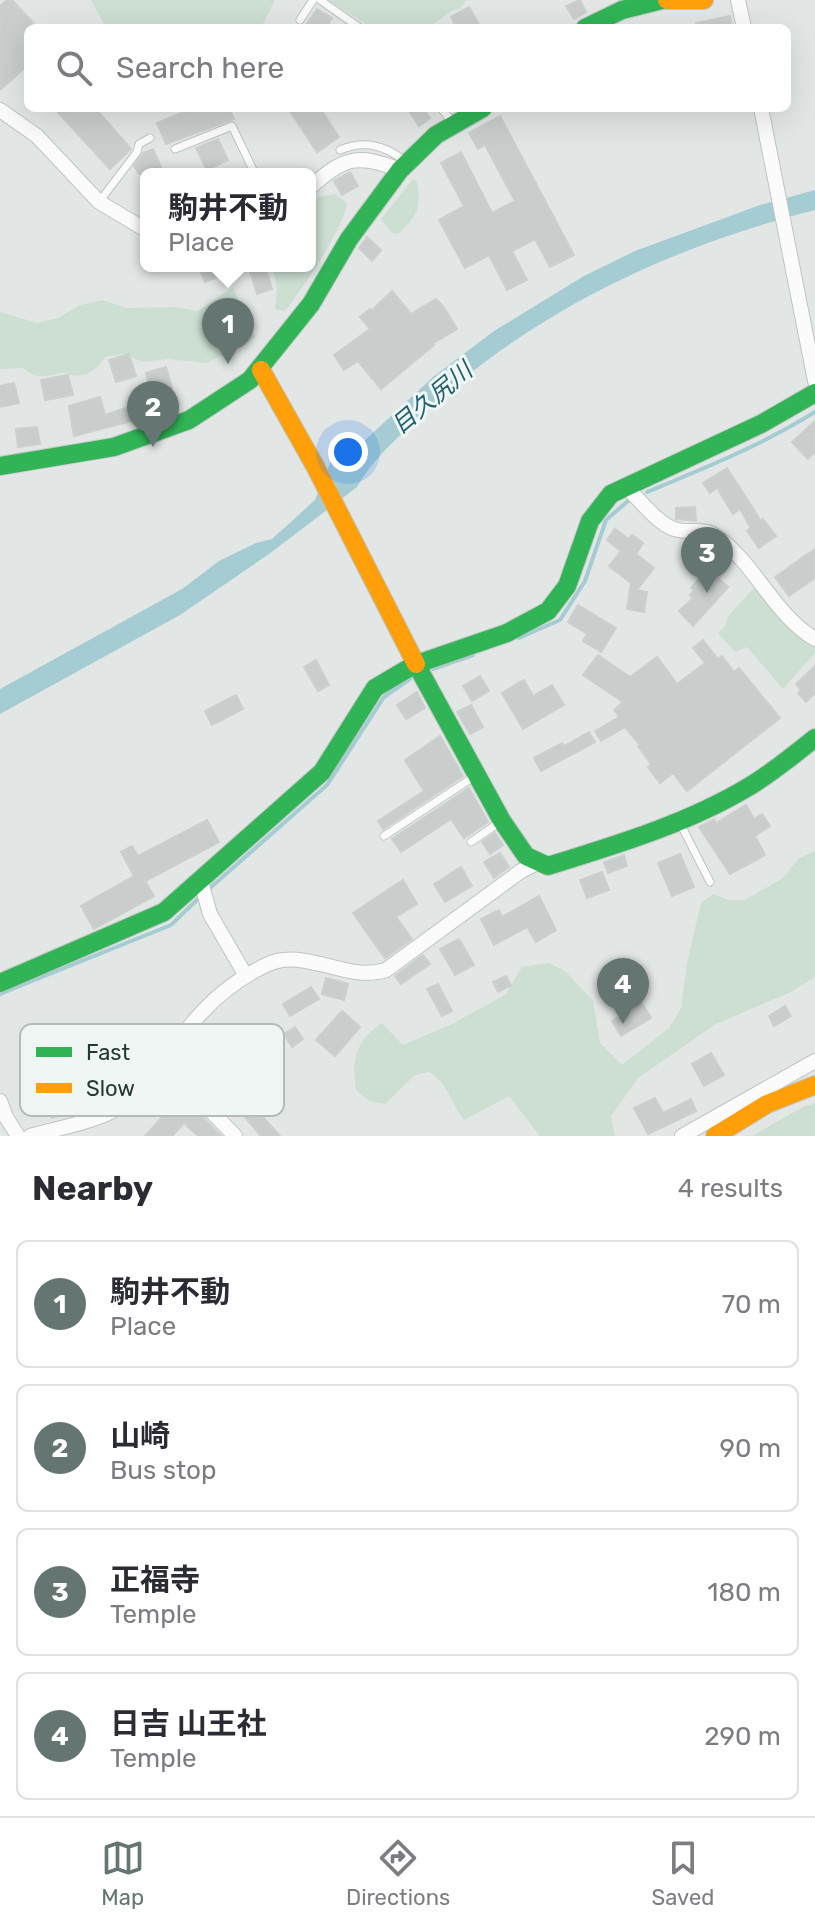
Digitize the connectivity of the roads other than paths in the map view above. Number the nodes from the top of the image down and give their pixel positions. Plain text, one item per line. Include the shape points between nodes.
1 (313, 0) edge
2 (320, 0) edge
3 (656, 0) edge
4 (704, 0) edge
5 (738, 0) edge
6 (300, 20) dead end
7 (354, 24) edge
8 (591, 24) edge
9 (743, 24) edge
10 (0, 110) edge
11 (444, 112) edge
12 (476, 112) edge
13 (762, 112) edge
14 (453, 124) junction
15 (150, 138) dead end
16 (175, 149) dead end
17 (340, 150) dead end
18 (404, 166) junction
19 (252, 168) edge
20 (316, 183) edge
21 (99, 202) junction
22 (140, 226) edge
23 (261, 370) junction
24 (815, 381) edge
25 (815, 393) edge
26 (0, 466) edge
27 (627, 488) junction
28 (815, 639) edge
29 (416, 664) junction
30 (815, 738) edge
31 (477, 775) junction
32 (679, 819) junction
33 (502, 821) junction
34 (384, 836) dead end
35 (471, 842) dead end
36 (537, 863) junction
37 (200, 878) junction
38 (710, 882) dead end
39 (246, 976) junction
40 (0, 983) edge
41 (192, 1024) edge
42 (815, 1061) edge
43 (815, 1085) edge
44 (0, 1101) edge
45 (99, 1116) edge
46 (216, 1116) edge
47 (18, 1136) edge
48 (30, 1136) edge
49 (235, 1136) edge
50 (683, 1136) edge
51 (715, 1136) edge

1 - 6 lane
2 - 7 lane
3 - 4 street
3 - 8 street
5 - 9 street
10 - 21 street via 37,136
11 - 14 lane
12 - 14 street
13 - 24 street
14 - 18 street
15 - 21 lane via 139,144
16 - 19 lane via 232,126
17 - 18 lane via 380,145
18 - 20 street via 355,159 334,167
18 - 23 street
21 - 22 street
23 - 26 street via 189,420 161,431 114,447
23 - 29 street
25 - 27 street
27 - 28 street via 668,526 714,535 752,571 796,626
27 - 29 street via 611,494 591,515 567,584 551,609 528,623
29 - 31 street
29 - 37 street via 375,688 322,772
30 - 32 street via 741,791
31 - 33 street
31 - 34 lane
32 - 36 street via 548,866
32 - 38 lane
33 - 35 lane
33 - 36 street
36 - 39 street via 386,970 358,974 281,959
37 - 39 street via 210,914
37 - 40 street via 164,912
39 - 41 street
42 - 50 street
43 - 51 street via 767,1104
44 - 47 street
45 - 48 street
46 - 49 street

